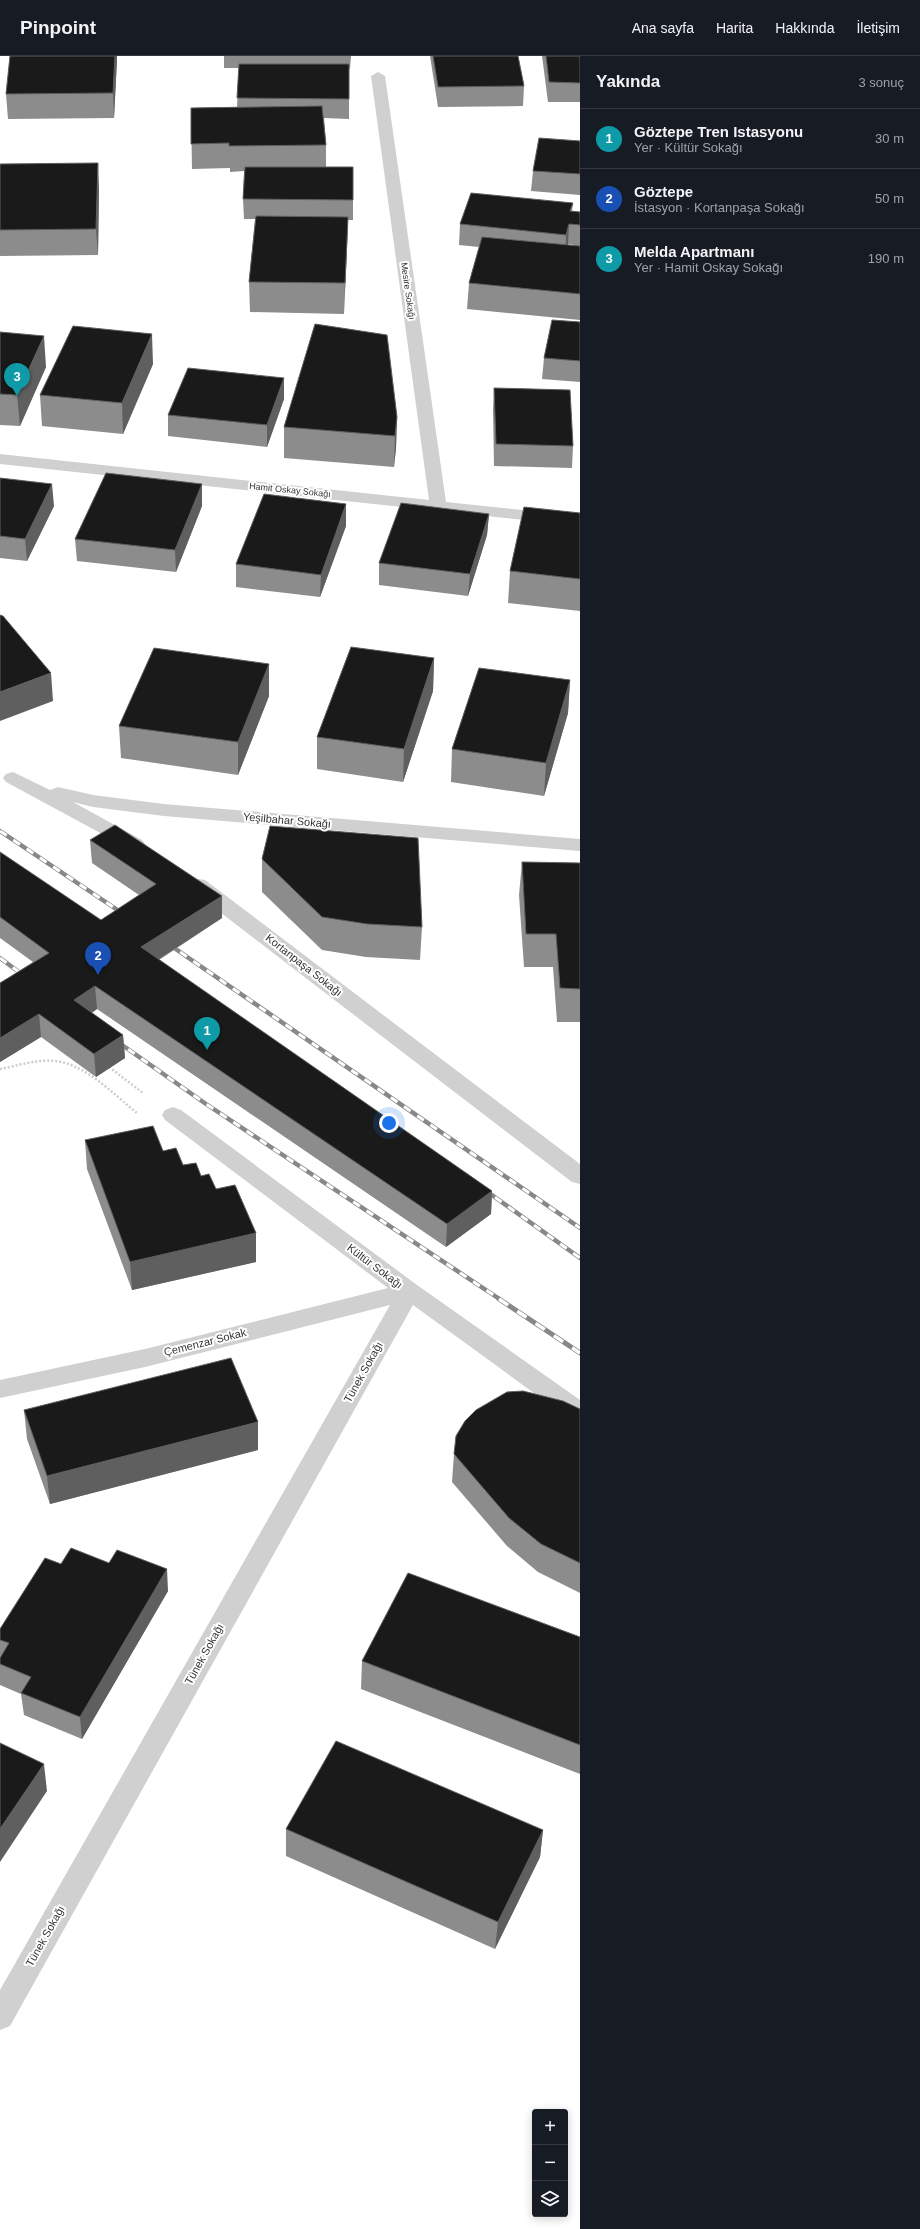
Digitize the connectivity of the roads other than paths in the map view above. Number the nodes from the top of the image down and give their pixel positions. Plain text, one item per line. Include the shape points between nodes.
1 (378, 76) dead end
2 (0, 459) edge
3 (438, 506) junction
4 (580, 521) edge
5 (6, 774) edge
6 (580, 845) edge
7 (154, 856) edge
8 (181, 874) edge
9 (173, 1115) road end
10 (580, 1176) edge
11 (409, 1291) junction
12 (0, 1389) edge
13 (580, 1413) edge
14 (0, 2017) edge

1 - 3 street, Mesire Sokağı
2 - 3 street, Hamit Oskay Sokağı
3 - 4 street, Hamit Oskay Sokağı
5 - 6 street, Yeşilbahar Sokağı via 72,797 139,807
5 - 7 street via 108,828
8 - 10 street, Kortanpaşa Sokağı via 264,934 396,1038
9 - 11 street, Kültür Sokağı
11 - 12 street, Çemenzar Sokak via 138,1360
11 - 13 street, Kültür Sokağı
11 - 14 street, Tünek Sokağı

